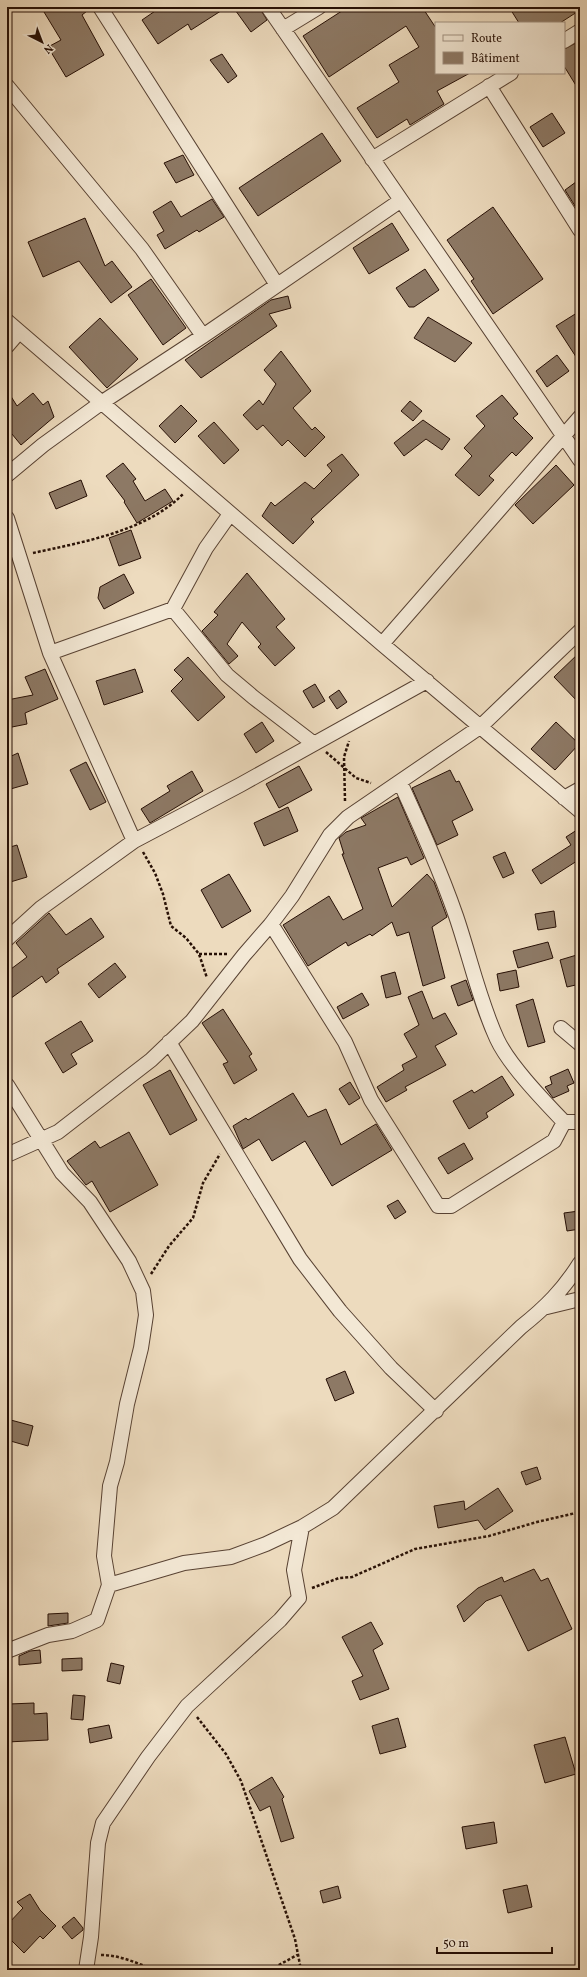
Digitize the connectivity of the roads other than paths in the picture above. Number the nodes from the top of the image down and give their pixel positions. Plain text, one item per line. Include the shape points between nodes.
1 (100, 7) edge
2 (268, 7) edge
3 (320, 7) edge
4 (283, 29) junction
5 (580, 31) edge
6 (565, 39) edge
7 (509, 74) edge
8 (7, 86) edge
9 (489, 86) junction
10 (372, 159) junction
11 (400, 201) junction
12 (580, 230) edge
13 (277, 285) junction
14 (7, 321) edge
15 (19, 332) junction
16 (203, 336) junction
17 (7, 346) edge
18 (101, 403) junction
19 (580, 417) edge
20 (564, 436) junction
21 (580, 460) edge
22 (7, 475) edge
23 (230, 514) junction
24 (7, 518) edge
25 (173, 609) junction
26 (580, 631) edge
27 (382, 644) junction
28 (50, 653) junction
29 (427, 681) junction
30 (480, 727) junction
31 (313, 743) junction
32 (397, 784) junction
33 (580, 789) edge
34 (564, 798) junction
35 (580, 811) edge
36 (134, 841) junction
37 (271, 924) junction
38 (7, 939) edge
39 (561, 1028) dead end
40 (169, 1042) junction
41 (580, 1044) edge
42 (7, 1085) edge
43 (564, 1122) junction
44 (580, 1122) edge
45 (41, 1141) junction
46 (7, 1155) edge
47 (580, 1263) edge
48 (580, 1299) edge
49 (547, 1307) junction
50 (436, 1411) junction
51 (302, 1527) junction
52 (109, 1585) junction
53 (7, 1651) edge
54 (86, 1970) edge

1 - 13 street
2 - 4 street
3 - 4 street
4 - 10 street
5 - 6 street
7 - 9 street
8 - 16 street via 142,249
9 - 10 street
9 - 12 street
10 - 11 street
11 - 13 street
11 - 20 street
13 - 16 street
14 - 15 street
15 - 17 street
15 - 18 street
16 - 18 street
18 - 22 street
18 - 23 street
19 - 20 street
20 - 21 street
20 - 27 street
23 - 25 street via 206,548
23 - 27 street
24 - 28 street
25 - 28 street
25 - 31 street via 227,675
26 - 30 street
27 - 29 street
28 - 36 street
29 - 30 street
29 - 31 street
30 - 32 street
30 - 34 street
31 - 36 street
32 - 37 street via 348,817 330,836
32 - 43 street via 426,838 456,916 471,969 498,1040 538,1094
33 - 34 street
34 - 35 street
36 - 38 street via 41,908
37 - 40 street via 192,1021
37 - 43 street via 345,1042 371,1100 438,1206 452,1206 554,1141
39 - 41 street
40 - 45 street via 151,1060 58,1132
40 - 50 street via 300,1259 391,1368
42 - 45 street
43 - 44 street
45 - 46 street
45 - 52 street via 62,1173 90,1202 129,1261 143,1291 145,1321 110,1486 104,1556
47 - 49 street via 567,1284
48 - 49 street
49 - 50 street via 521,1327
50 - 51 street via 333,1508
51 - 52 street via 231,1557 184,1563
51 - 54 street via 294,1570 299,1598 280,1620 187,1706 139,1769 103,1823 98,1843
52 - 53 street via 97,1620 72,1631 48,1635

